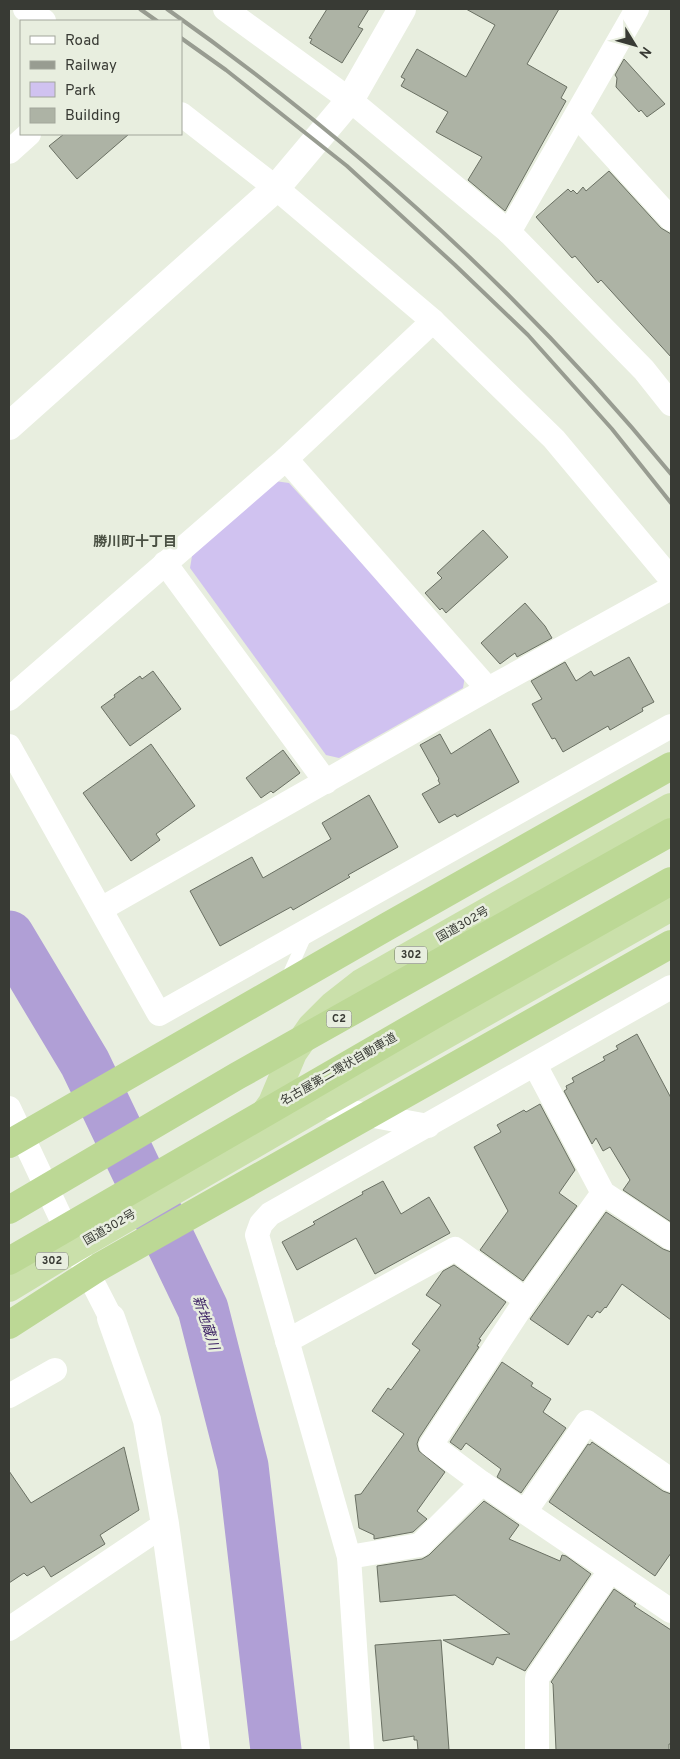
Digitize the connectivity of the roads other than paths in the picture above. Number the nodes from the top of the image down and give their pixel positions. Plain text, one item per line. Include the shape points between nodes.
1 (25, 9) edge
2 (225, 9) edge
3 (402, 9) edge
4 (637, 9) edge
5 (42, 20) edge
6 (350, 100) junction
7 (182, 115) edge
8 (577, 116) junction
9 (28, 135) edge
10 (9, 152) edge
11 (276, 188) junction
12 (671, 219) edge
13 (510, 232) junction
14 (433, 321) junction
15 (671, 404) edge
16 (9, 426) edge
17 (286, 459) junction
18 (165, 563) junction
19 (671, 579) edge
20 (671, 588) edge
21 (488, 689) junction
22 (9, 698) edge
23 (671, 726) edge
24 (9, 746) edge
25 (671, 766) edge
26 (326, 782) junction
27 (671, 807) edge
28 (671, 832) edge
29 (671, 881) edge
30 (671, 908) edge
31 (101, 909) junction
32 (308, 930) junction
33 (671, 944) edge
34 (286, 980) dead end
35 (671, 987) edge
36 (535, 1065) junction
37 (320, 1106) junction
38 (9, 1108) edge
39 (428, 1126) junction
40 (9, 1144) edge
41 (213, 1169) junction
42 (603, 1193) junction
43 (9, 1210) edge
44 (671, 1238) edge
45 (86, 1242) junction
46 (9, 1261) edge
47 (9, 1288) edge
48 (526, 1300) junction
49 (111, 1318) joint
50 (9, 1325) edge
51 (286, 1341) junction
52 (55, 1370) dead end
53 (9, 1396) edge
54 (671, 1480) edge
55 (482, 1483) junction
56 (525, 1512) junction
57 (166, 1524) junction
58 (349, 1557) junction
59 (610, 1570) junction
60 (671, 1611) edge
61 (9, 1629) edge
62 (196, 1750) edge
63 (362, 1750) edge
64 (537, 1750) edge

1 - 5 street
2 - 6 street
3 - 6 street
4 - 8 street
6 - 11 street
6 - 13 street
7 - 11 street
8 - 12 street
8 - 13 street
9 - 10 street
11 - 14 street
11 - 16 street
13 - 15 street via 644,370
14 - 17 street
14 - 19 street via 554,439
17 - 18 street
17 - 21 street
18 - 22 street
18 - 26 street
20 - 21 street
21 - 26 street
23 - 32 street
24 - 31 street
25 - 40 highway
26 - 31 street
27 - 41 highway, 国道302号 / 302 via 361,983 333,1005 293,1053 272,1103 255,1127
28 - 43 highway, C2 via 237,1076
29 - 46 highway, 名古屋第二環状自動車道
30 - 37 highway, 国道302号 / 302
31 - 32 street via 159,1014
32 - 34 lane
33 - 50 highway via 100,1268
35 - 36 street
36 - 39 street
36 - 42 street
37 - 39 street
37 - 41 highway, 国道302号 / 302
38 - 45 street
39 - 51 street via 270,1214 261,1224 257,1235
41 - 45 highway, 国道302号 / 302
42 - 44 street
42 - 48 street
45 - 47 highway, 国道302号 / 302
45 - 49 street
48 - 51 street via 455,1248
48 - 55 street via 431,1444
49 - 57 street via 146,1420
51 - 58 street
52 - 53 street
54 - 56 street via 587,1422
55 - 56 street
55 - 58 street via 420,1545
56 - 59 street
57 - 61 street
57 - 62 street
58 - 63 street
59 - 60 street
59 - 64 street via 537,1678

